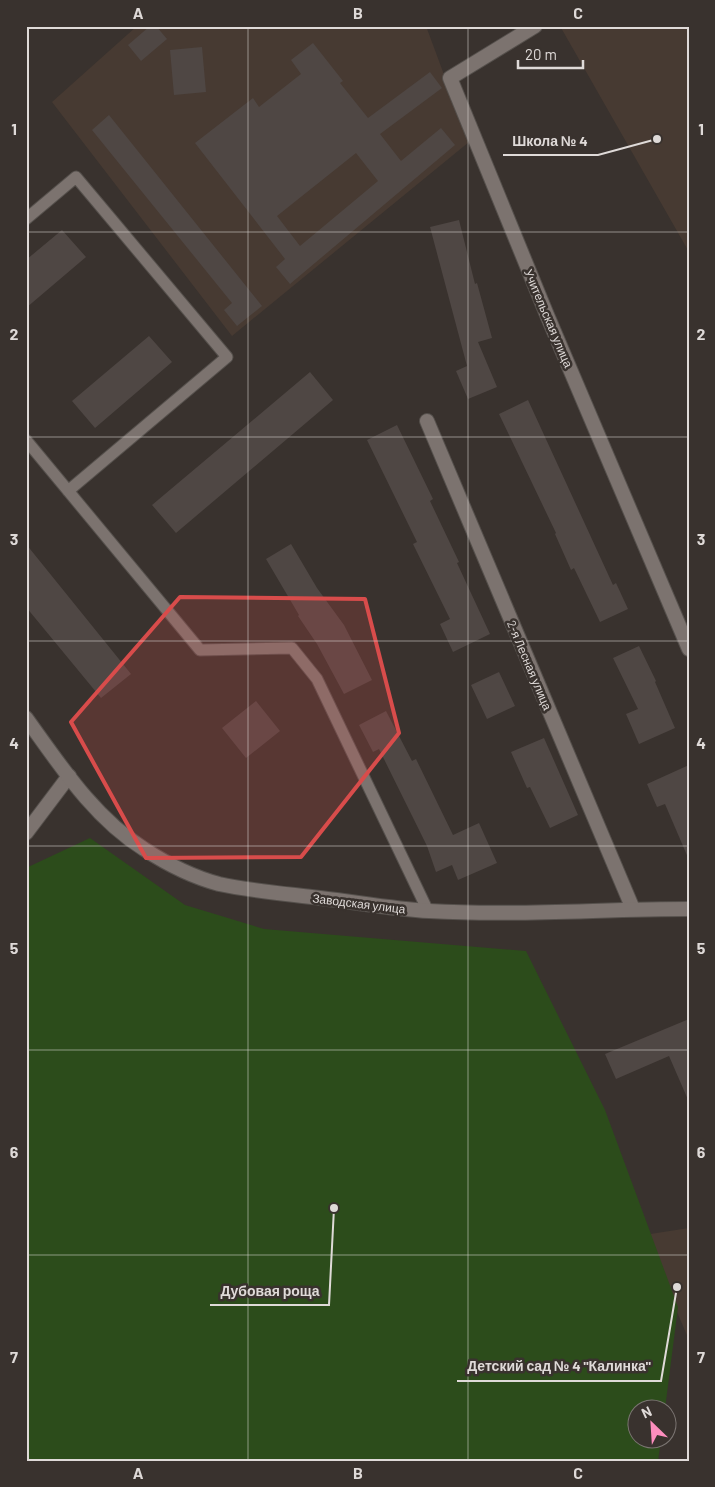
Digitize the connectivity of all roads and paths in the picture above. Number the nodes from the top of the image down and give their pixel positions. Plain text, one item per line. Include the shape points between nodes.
1 (535, 26) edge
2 (26, 218) edge
3 (427, 421) dead end
4 (26, 440) edge
5 (68, 490) junction
6 (689, 649) edge
7 (26, 718) edge
8 (69, 776) junction
9 (26, 833) edge
10 (633, 909) junction
11 (689, 909) edge
12 (428, 911) junction

1 - 6 street, Учительская улица via 450,78
2 - 5 lane via 76,177 227,357
3 - 10 street, 2-я Лесная улица
4 - 5 lane
5 - 12 lane via 200,650 292,648 317,679
7 - 8 street, Заводская улица
8 - 9 street
8 - 12 street, Заводская улица via 118,831 181,870 219,884
10 - 11 street, Заводская улица
10 - 12 street, Заводская улица via 529,913

